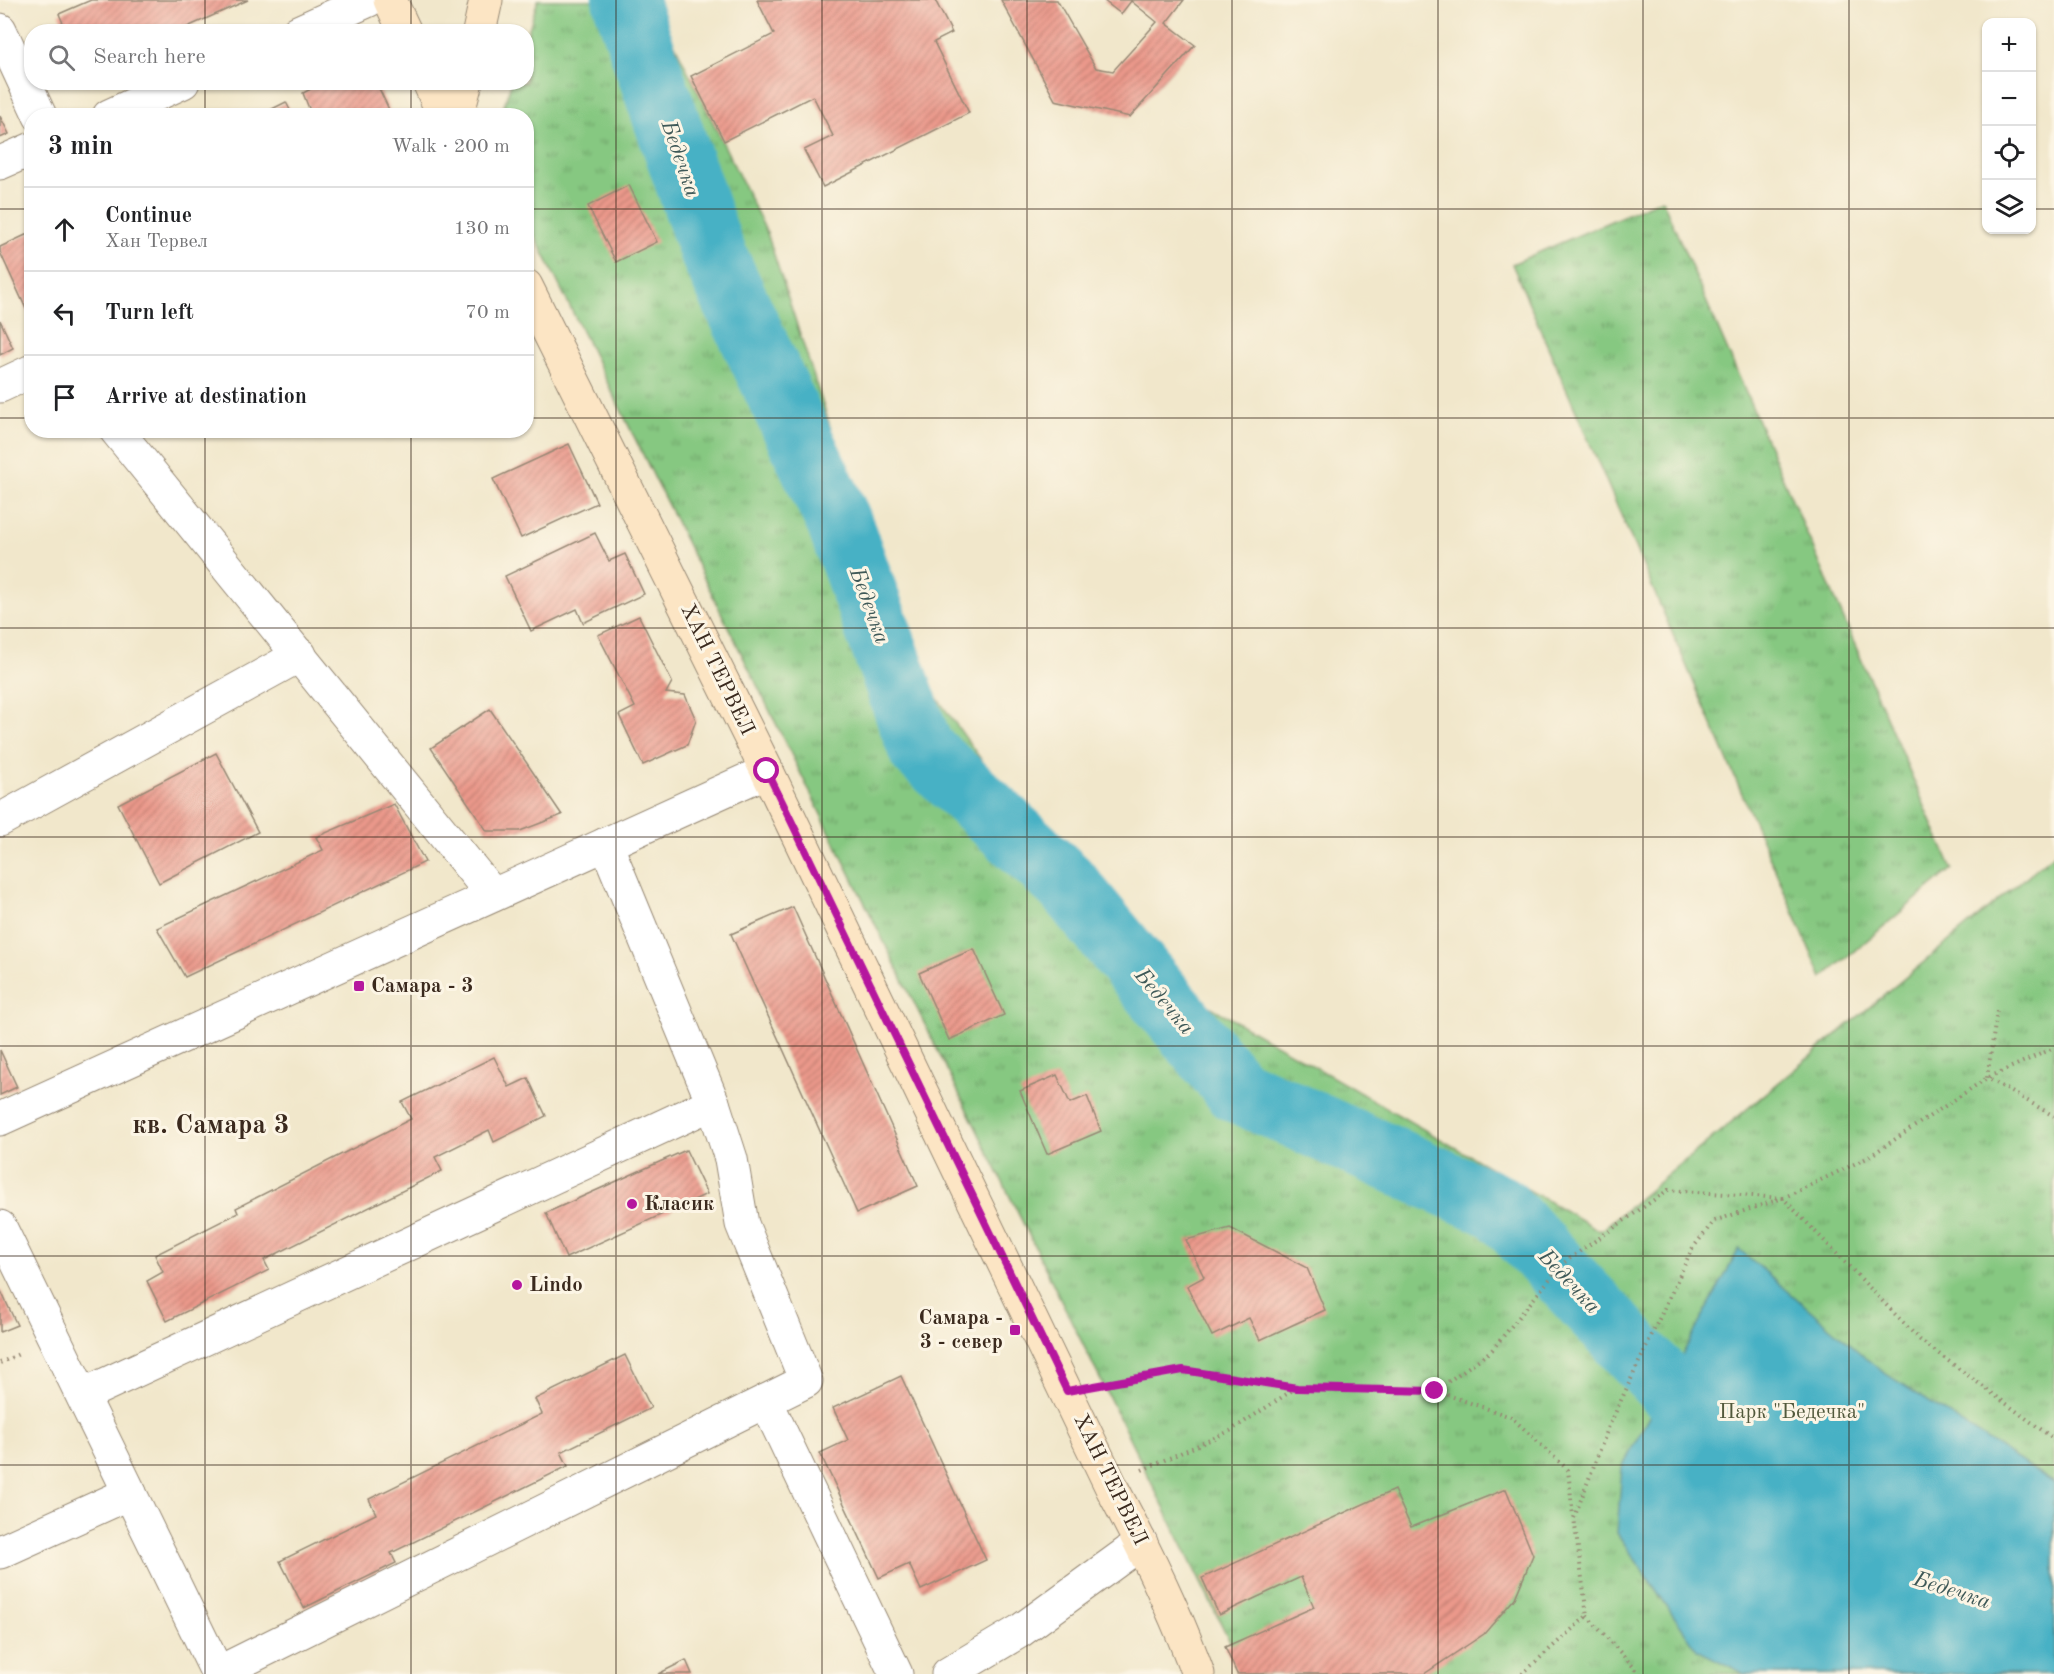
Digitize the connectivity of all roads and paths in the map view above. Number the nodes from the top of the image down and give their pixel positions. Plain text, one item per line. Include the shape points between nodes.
1 (369, 0) edge
2 (390, 0) edge
3 (486, 0) edge
4 (316, 24) edge
5 (401, 24) edge
6 (480, 24) edge
7 (0, 30) edge
8 (24, 82) edge
9 (28, 90) edge
10 (166, 90) edge
11 (433, 90) edge
12 (464, 90) edge
13 (36, 108) edge
14 (126, 108) edge
15 (440, 108) edge
16 (459, 108) edge
17 (24, 152) edge
18 (0, 163) edge
19 (534, 302) edge
20 (24, 375) edge
21 (0, 386) edge
22 (123, 438) edge
23 (300, 655) junction
24 (767, 771) junction
25 (0, 820) edge
26 (606, 844) junction
27 (493, 895) junction
28 (1997, 1011) dead end
29 (2054, 1048) edge
30 (1987, 1078) junction
31 (712, 1103) junction
32 (2054, 1116) edge
33 (0, 1119) edge
34 (1784, 1198) junction
35 (0, 1227) edge
36 (1297, 1388) junction
37 (1067, 1391) junction
38 (1435, 1391) junction
39 (83, 1395) junction
40 (766, 1401) junction
41 (2054, 1439) edge
42 (1113, 1490) junction
43 (129, 1493) junction
44 (1574, 1518) junction
45 (1141, 1543) junction
46 (0, 1552) edge
47 (1587, 1616) junction
48 (218, 1674) edge
49 (897, 1674) edge
50 (948, 1674) edge
51 (1198, 1674) edge
52 (1522, 1674) edge
53 (1641, 1674) edge

1 - 4 street
2 - 5 street
3 - 6 street
7 - 8 street
9 - 13 street
10 - 14 street
11 - 15 street
12 - 16 street
17 - 18 street
19 - 24 street, ХАН ТЕРВЕЛ
20 - 21 street
22 - 23 street
23 - 25 street
23 - 27 street
24 - 26 street
24 - 37 street, ХАН ТЕРВЕЛ
26 - 27 street
26 - 31 street
27 - 33 street
28 - 30 path
29 - 30 path
30 - 32 path
30 - 34 path via 1867,1158
31 - 39 street
31 - 40 street via 731,1159 742,1224 806,1381
34 - 38 path via 1668,1190 1562,1264 1492,1350
34 - 41 path via 1920,1340
34 - 44 path via 1714,1221 1692,1249 1609,1426
35 - 39 street
36 - 37 path via 1183,1370
36 - 38 path
36 - 42 path via 1230,1431 1143,1469
37 - 42 street, ХАН ТЕРВЕЛ
38 - 44 path via 1511,1417 1528,1432 1568,1470
39 - 43 street
40 - 48 street
40 - 49 street
42 - 45 street, ХАН ТЕРВЕЛ
43 - 46 street
43 - 48 street
44 - 47 path
45 - 50 street via 1020,1631
45 - 51 street, ХАН ТЕРВЕЛ
47 - 52 path
47 - 53 path

